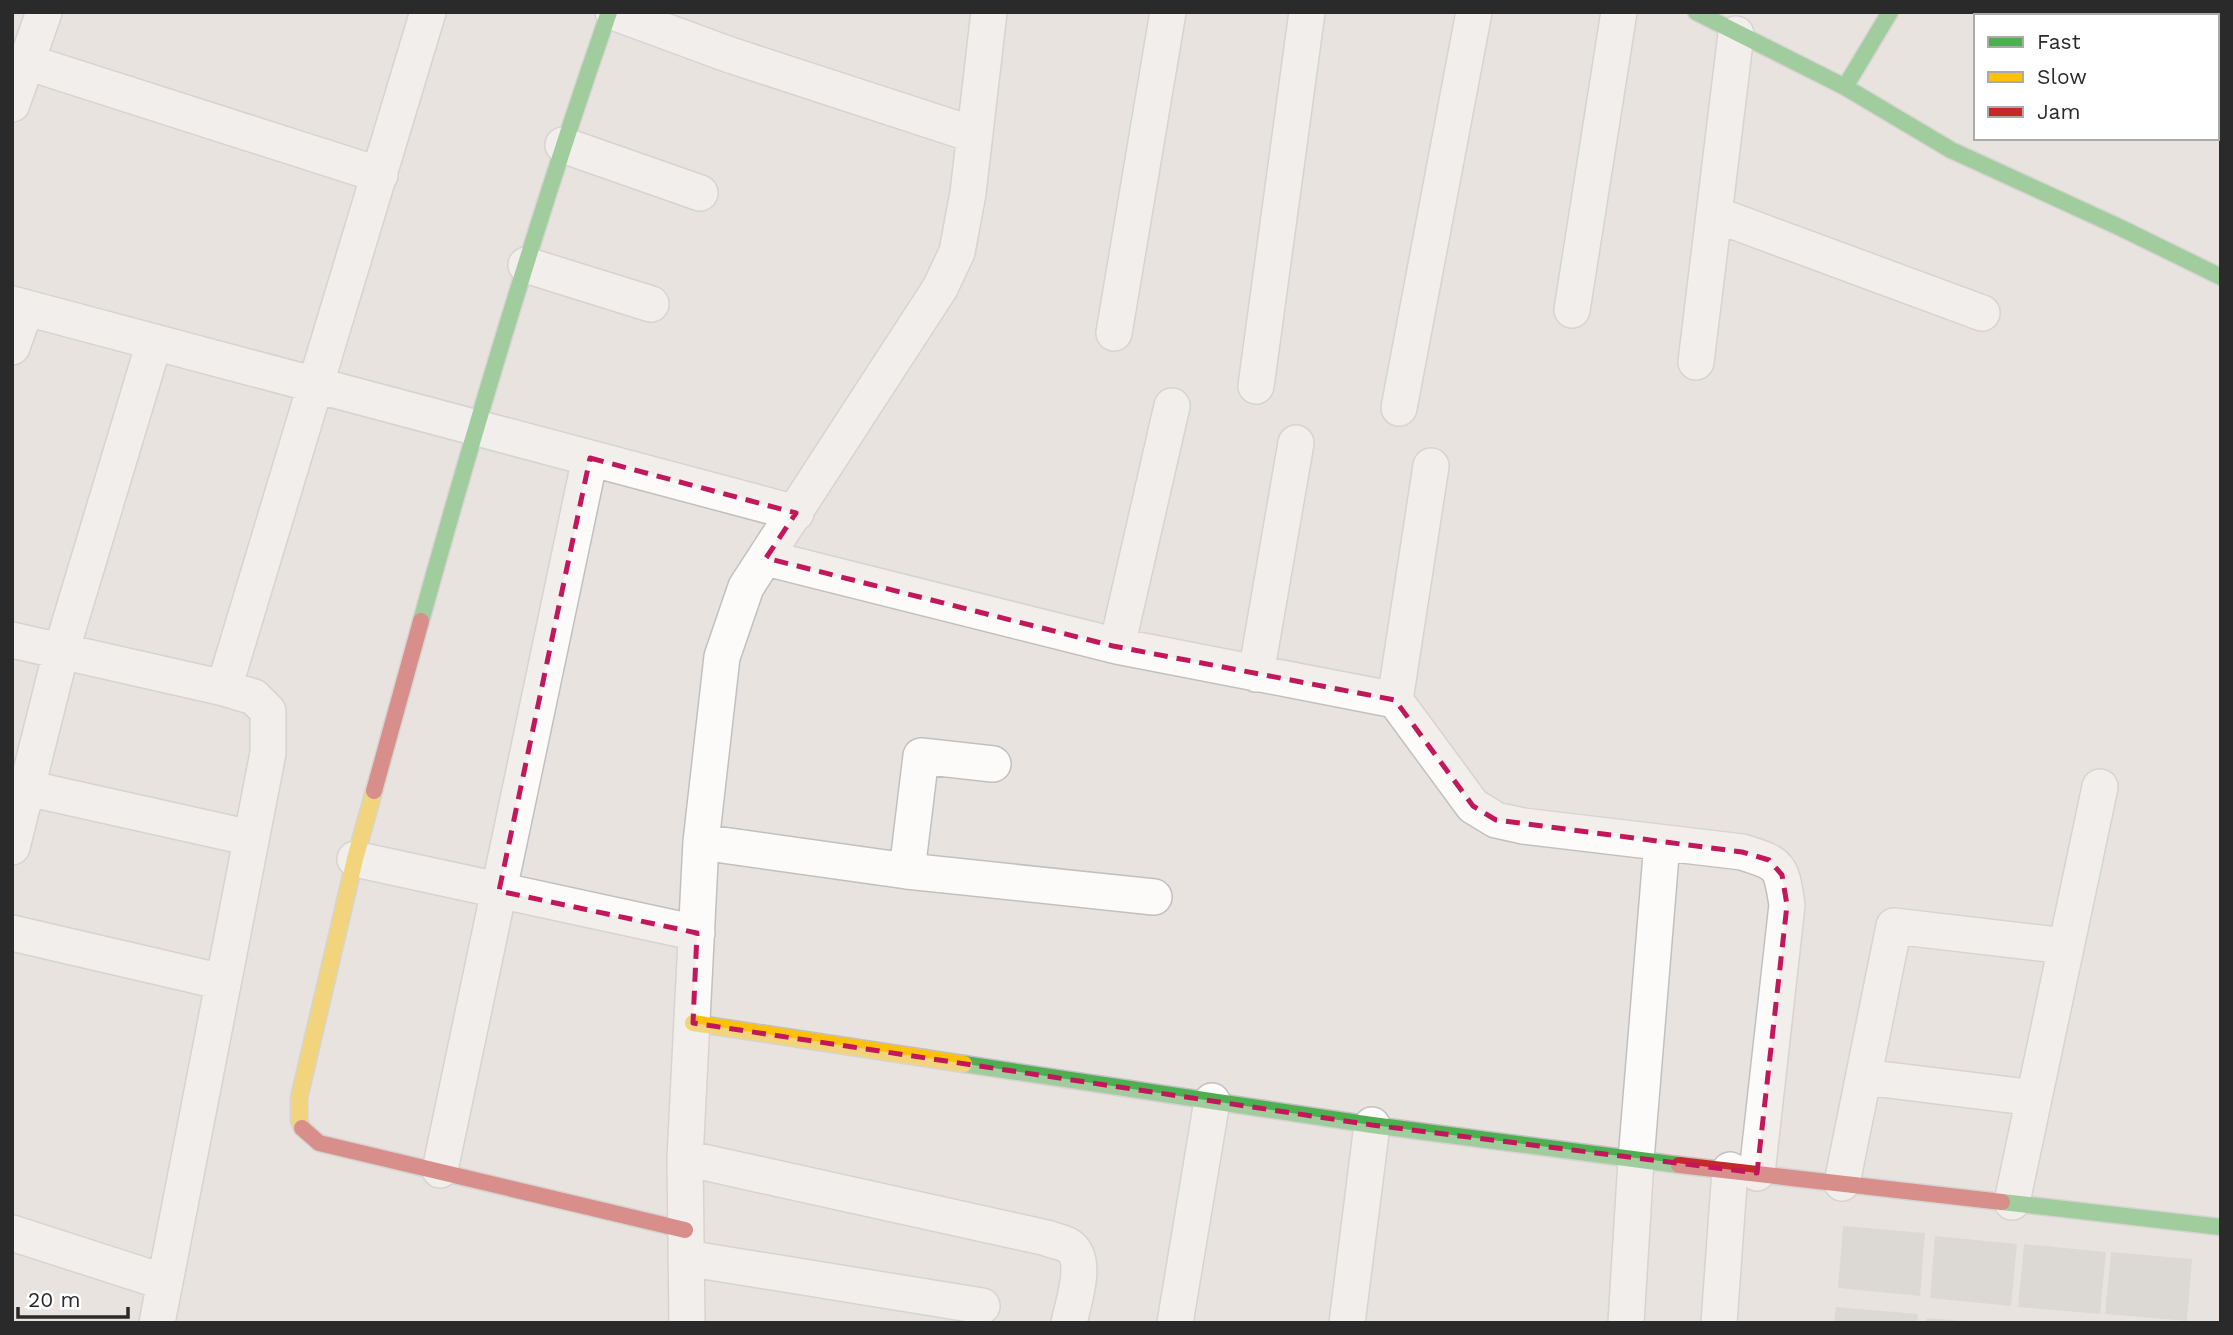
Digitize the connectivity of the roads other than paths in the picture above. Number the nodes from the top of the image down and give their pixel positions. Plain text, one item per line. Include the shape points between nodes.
1 (44, 12) edge
2 (428, 12) edge
3 (611, 12) edge
4 (989, 12) edge
5 (1168, 12) edge
6 (1307, 12) edge
7 (1474, 12) edge
8 (1619, 12) edge
9 (1696, 12) edge
10 (1890, 12) edge
11 (1736, 34) junction
12 (27, 62) junction
13 (1845, 87) junction
14 (12, 104) edge
15 (975, 135) junction
16 (563, 145) junction
17 (380, 175) junction
18 (700, 193) dead end
19 (1714, 214) junction
20 (526, 265) junction
21 (2220, 273) edge
22 (651, 304) dead end
23 (19, 306) edge
24 (1572, 310) dead end
25 (1982, 313) dead end
26 (1114, 334) dead end
27 (154, 342) junction
28 (12, 347) edge
29 (1696, 362) dead end
30 (316, 385) junction
31 (1256, 386) dead end
32 (1172, 406) dead end
33 (1399, 408) dead end
34 (475, 427) junction
35 (1296, 443) dead end
36 (590, 458) junction
37 (1432, 466) dead end
38 (796, 513) junction
39 (766, 558) junction
40 (12, 640) edge
41 (1117, 646) junction
42 (61, 652) junction
43 (1256, 674) junction
44 (225, 688) junction
45 (1395, 700) junction
46 (993, 764) dead end
47 (2100, 787) dead end
48 (27, 788) junction
49 (251, 838) junction
50 (701, 842) junction
51 (1662, 844) junction
52 (12, 847) edge
53 (355, 859) junction
54 (907, 871) junction
55 (499, 891) junction
56 (1154, 897) dead end
57 (12, 933) edge
58 (698, 933) junction
59 (2066, 946) junction
60 (223, 982) junction
61 (693, 1023) junction
62 (1864, 1077) junction
63 (2034, 1098) junction
64 (1212, 1101) junction
65 (1372, 1125) junction
66 (685, 1158) junction
67 (1636, 1160) junction
68 (440, 1170) junction
69 (1744, 1172) junction
70 (1842, 1183) junction
71 (2012, 1202) junction
72 (2221, 1227) edge
73 (12, 1233) edge
74 (685, 1244) junction
75 (164, 1282) junction
76 (982, 1306) dead end
77 (157, 1323) edge
78 (687, 1323) edge
79 (1069, 1323) edge
80 (1175, 1323) edge
81 (1347, 1323) edge
82 (1626, 1323) edge
83 (1719, 1323) edge

1 - 12 street
2 - 17 street
3 - 15 street
3 - 16 street
4 - 15 street
5 - 26 street
6 - 31 street
7 - 33 street
8 - 24 street
9 - 11 street
10 - 13 street
11 - 13 street
11 - 19 street
12 - 14 street
12 - 17 street
13 - 21 street via 1951,150
15 - 38 street via 957,252 940,288
16 - 18 street
16 - 20 street
17 - 30 street
19 - 25 street
19 - 29 street
20 - 22 street
20 - 34 street
23 - 27 street
23 - 28 street
27 - 30 street
27 - 42 street
30 - 34 street
30 - 44 street
32 - 41 street
34 - 36 street
34 - 53 street
35 - 43 street
36 - 38 street
36 - 55 street
37 - 45 street
38 - 39 street
39 - 41 street
39 - 50 street via 746,587 723,657
40 - 42 street
41 - 43 street
42 - 44 street
42 - 48 street
43 - 45 street
44 - 49 street via 254,697 268,711 268,753
45 - 51 street via 1473,806 1496,820
46 - 54 street via 921,755
47 - 59 street
48 - 49 street
48 - 52 street
49 - 60 street
50 - 54 street
50 - 58 street
51 - 67 street
51 - 69 street via 1742,852 1769,860 1783,875 1787,905
53 - 55 street
53 - 68 street via 299,1098 298,1121 305,1135 319,1143
54 - 56 street
55 - 58 street
55 - 68 street
57 - 60 street
58 - 61 street
59 - 62 street via 1894,926
59 - 63 street
60 - 75 street
61 - 64 street
61 - 66 street
62 - 63 street
62 - 70 street
63 - 71 street
64 - 65 street
64 - 80 street
65 - 67 street
65 - 81 street
66 - 74 street
66 - 79 street via 1070,1247 1079,1260 1079,1277
67 - 69 street
67 - 82 street
68 - 74 street
69 - 70 street
69 - 83 street
70 - 71 street
71 - 72 street
73 - 75 street
74 - 76 street
74 - 78 street
75 - 77 street

